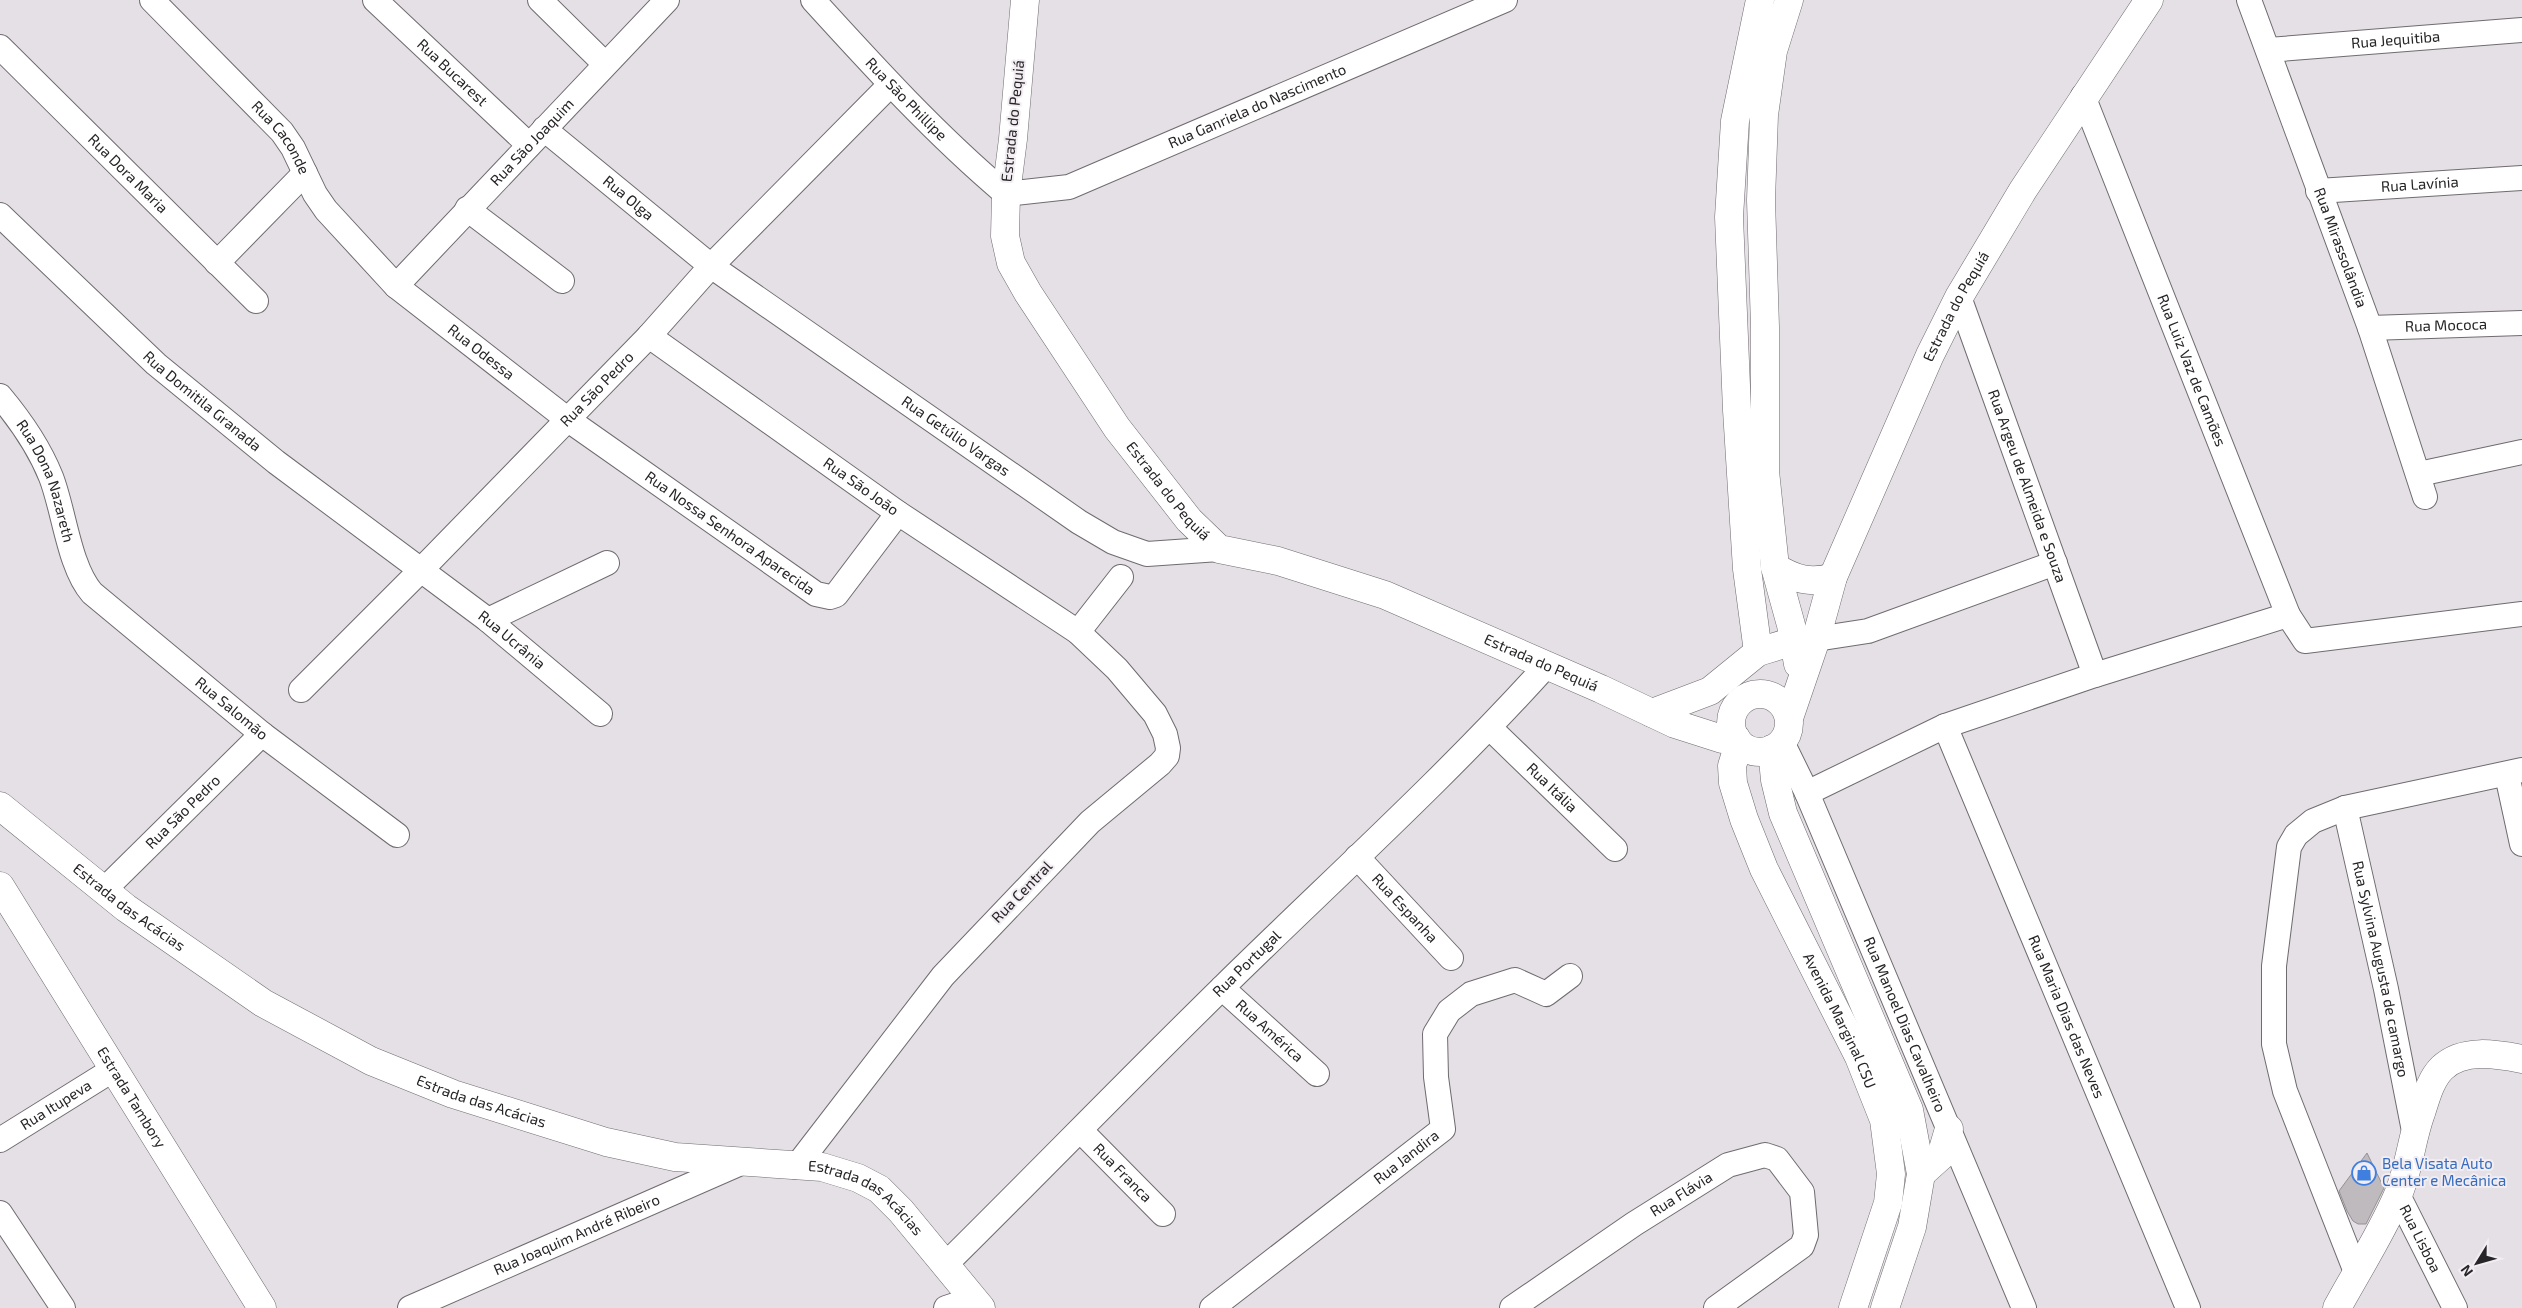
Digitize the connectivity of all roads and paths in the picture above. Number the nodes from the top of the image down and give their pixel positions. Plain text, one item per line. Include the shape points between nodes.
1 (152, 0) edge
2 (375, 0) edge
3 (540, 0) edge
4 (667, 0) edge
5 (813, 0) edge
6 (1025, 0) edge
7 (1505, 0) edge
8 (1760, 0) edge
9 (1789, 0) edge
10 (2149, 0) edge
11 (2248, 0) edge
12 (2522, 30) edge
13 (0, 47) edge
14 (2268, 50) junction
15 (605, 64) junction
16 (890, 84) junction
17 (2083, 96) junction
18 (537, 137) junction
19 (305, 173) junction
20 (2522, 178) edge
21 (2318, 190) junction
22 (1006, 194) junction
23 (467, 209) junction
24 (0, 215) edge
25 (217, 263) junction
26 (711, 266) junction
27 (562, 281) dead end
28 (396, 286) junction
29 (1960, 298) junction
30 (256, 301) dead end
31 (2522, 323) edge
32 (2370, 328) junction
33 (648, 336) junction
34 (1735, 370) junction
35 (1765, 370) junction
36 (0, 396) edge
37 (567, 419) junction
38 (2522, 452) edge
39 (2419, 474) junction
40 (2425, 497) dead end
41 (898, 514) junction
42 (1219, 549) junction
43 (607, 563) dead end
44 (2055, 563) junction
45 (1775, 567) junction
46 (78, 571) joint
47 (420, 571) junction
48 (1833, 576) junction
49 (1120, 577) dead end
50 (2522, 614) edge
51 (2288, 615) junction
52 (488, 620) junction
53 (1078, 632) junction
54 (1805, 640) junction
55 (1758, 652) junction
56 (1546, 665) junction
57 (2095, 675) junction
58 (301, 690) dead end
59 (1710, 691) junction
60 (1749, 696) junction
61 (1652, 713) junction
62 (600, 714) dead end
63 (1945, 726) junction
64 (1490, 728) junction
65 (262, 734) junction
66 (1781, 737) junction
67 (1737, 741) junction
68 (2514, 772) edge
69 (1807, 793) junction
70 (0, 806) edge
71 (2345, 808) junction
72 (397, 835) dead end
73 (2522, 844) edge
74 (1615, 849) dead end
75 (1358, 857) junction
76 (0, 886) edge
77 (104, 890) junction
78 (1451, 958) dead end
79 (1570, 976) dead end
80 (1222, 988) junction
81 (2522, 1059) edge
82 (114, 1070) junction
83 (1317, 1074) dead end
84 (1949, 1129) junction
85 (1081, 1131) junction
86 (2414, 1131) junction
87 (0, 1140) edge
88 (743, 1162) junction
89 (796, 1167) junction
90 (1921, 1174) junction
91 (2398, 1195) junction
92 (0, 1213) edge
93 (1164, 1214) dead end
94 (946, 1264) junction
95 (2356, 1272) junction
96 (977, 1303) edge
97 (63, 1308) edge
98 (262, 1308) edge
99 (410, 1308) edge
100 (946, 1308) edge
101 (1212, 1308) edge
102 (1512, 1308) edge
103 (1716, 1308) edge
104 (1853, 1308) edge
105 (1885, 1308) edge
106 (2024, 1308) edge
107 (2188, 1308) edge
108 (2337, 1308) edge
109 (2455, 1308) edge

1 - 19 street, Rua Caconde via 282,132
2 - 18 street, Rua Bucarest
3 - 15 street
4 - 15 street, Rua São Joaquim
5 - 16 street, Rua São Phillipe
6 - 22 main road, Estrada do Pequiá
7 - 22 street, Rua Ganriela do Nascimento via 1069,188
8 - 34 main road via 1734,120 1729,217
9 - 35 main road via 1772,51 1764,115 1761,200
10 - 17 main road, Estrada do Pequiá
11 - 14 street, Rua Mirassolândia
12 - 14 street, Rua Jequitiba
13 - 25 street, Rua Dora Maria
14 - 21 street, Rua Mirassolândia
15 - 18 street, Rua São Joaquim
16 - 22 street, Rua São Phillipe
16 - 26 street, Rua São Pedro
17 - 29 main road, Estrada do Pequiá
17 - 51 street, Rua Luiz Vaz de Camões
18 - 23 street, Rua São Joaquim
18 - 26 street, Rua Olga
19 - 25 street
19 - 28 street, Rua Caconde via 326,210
20 - 21 street, Rua Lavínia
21 - 32 street, Rua Mirassolândia
22 - 42 main road, Estrada do Pequiá via 1005,236 1011,263 1028,293 1117,428 1189,520
23 - 27 street
23 - 28 street, Rua São Joaquim
24 - 47 street, Rua Domitila Granada via 156,364 276,462
25 - 30 street, Rua Dora Maria
26 - 33 street, Rua São Pedro
26 - 42 street, Rua Getúlio Vargas via 1079,522 1113,542 1147,554
28 - 37 street, Rua Odessa
29 - 44 street, Rua Argeu de Almeida e Souza
29 - 48 main road, Estrada do Pequiá via 1930,355
31 - 32 street, Rua Mococa
32 - 39 street, Rua Mirassolândia
33 - 37 street, Rua São Pedro
33 - 41 street, Rua São João
34 - 35 main road
34 - 55 main road via 1747,569
35 - 45 main road via 1765,471
36 - 46 street, Rua Dona Nazareth via 20,420 39,452 58,500
37 - 41 street, Rua Nossa Senhora Aparecida via 823,597 836,595
37 - 47 street, Rua São Pedro
38 - 39 street
39 - 40 street, Rua Mirassolândia
41 - 53 street, Rua São João
42 - 56 main road, Estrada do Pequiá via 1278,560 1385,595
43 - 52 street
44 - 54 street via 1868,631
44 - 57 street, Rua Argeu de Almeida e Souza
45 - 48 main road via 1798,580
45 - 54 main road
46 - 65 street, Rua Salomão via 92,593
47 - 52 street, Rua Ucrânia
47 - 58 street, Rua São Pedro
48 - 54 main road, Estrada do Pequiá
49 - 53 street
50 - 51 street, Rua Luiz Vaz de Camões via 2305,641
51 - 57 street
52 - 62 street, Rua Ucrânia
53 - 89 street, Rua Central via 1117,669 1154,714 1165,734 1166,756 1090,822 943,976
54 - 55 main road
54 - 66 main road, Estrada do Pequiá via 1801,685
55 - 59 main road
55 - 60 main road
56 - 61 main road, Estrada do Pequiá
56 - 64 street, Rua Portugal
57 - 63 street
59 - 60 main road via 1738,690
59 - 61 main road
60 - 66 main road via 1764,694 1776,698 1785,707
60 - 67 main road via 1734,710 1731,720
61 - 67 main road, Estrada do Pequiá via 1707,736
63 - 69 street
63 - 107 street, Rua Maria Dias das Neves
64 - 74 street, Rua Itália
64 - 75 street, Rua Portugal
65 - 72 street, Rua Salomão
65 - 77 street, Rua São Pedro
66 - 67 main road via 1760,752 1749,750
66 - 69 street, Rua Manoel Dias Cavalheiro
66 - 90 main road, Avenida Marginal CSU via 1775,780 1783,813 1909,1110
67 - 104 main road, Avenida Marginal CSU via 1732,766 1733,783 1744,819 1764,869 1859,1057 1884,1120 1891,1174 1888,1203
68 - 71 street
68 - 73 street
69 - 84 street, Rua Manoel Dias Cavalheiro
70 - 77 main road, Estrada das Acácias
71 - 86 street, Rua Sylvina Augusta de camargo
71 - 95 street via 2313,821 2296,835 2289,847 2274,966 2274,1044 2285,1091
75 - 78 street, Rua Espanha
75 - 80 street, Rua Portugal
76 - 82 main road, Estrada Tambory
77 - 88 main road, Estrada das Acácias via 264,1003 371,1062 461,1097 606,1142 675,1157
79 - 101 street, Rua Jandira via 1546,994 1515,980 1471,994 1449,1011 1435,1034 1436,1077 1443,1128
80 - 83 street, Rua América
80 - 85 street, Rua Portugal
81 - 86 main road via 2481,1054 2451,1062 2435,1078
82 - 87 street, Rua Itupeva
82 - 98 main road, Estrada Tambory
84 - 90 main road via 1941,1156
84 - 106 street, Rua Manoel Dias Cavalheiro
85 - 93 street, Rua Franca
85 - 94 street, Rua Portugal
86 - 91 main road
88 - 89 main road, Estrada das Acácias
88 - 99 street, Rua Joaquim André Ribeiro
89 - 94 main road, Estrada das Acácias via 822,1167 858,1178 879,1189
90 - 105 main road, Avenida Marginal CSU via 1912,1227
91 - 95 main road
91 - 109 street, Rua Lisboa
92 - 97 street
94 - 96 main road, Estrada das Acácias
95 - 108 main road
96 - 100 street
102 - 103 street, Rua Flávia via 1634,1224 1721,1170 1765,1155 1777,1160 1802,1192 1806,1235 1802,1246

